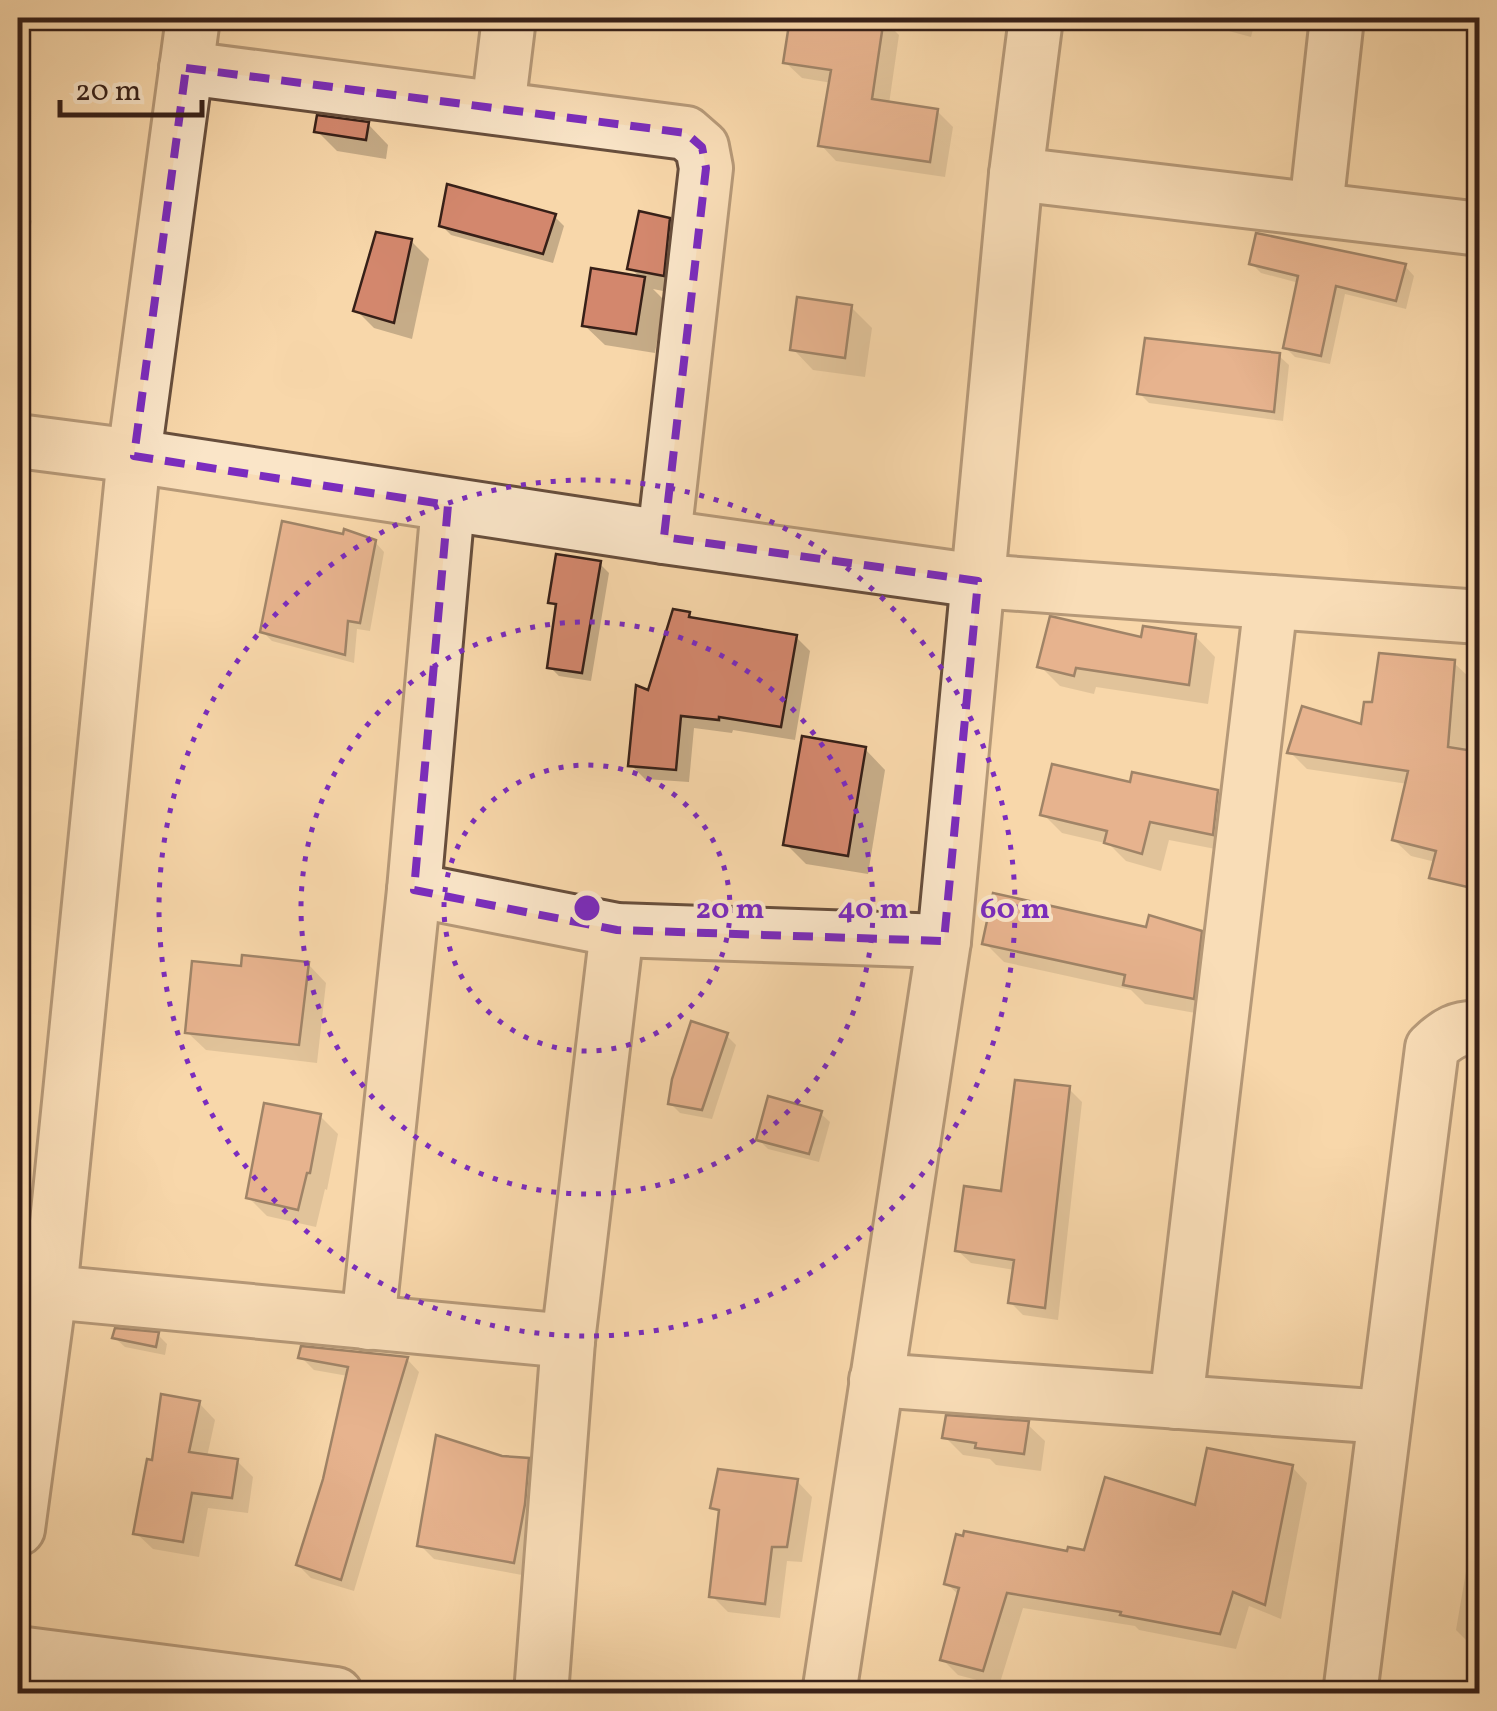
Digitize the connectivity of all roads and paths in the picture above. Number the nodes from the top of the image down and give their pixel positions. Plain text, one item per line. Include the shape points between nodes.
1 (509, 18) edge
2 (1036, 18) edge
3 (1337, 18) edge
4 (189, 43) edge
5 (498, 108) junction
6 (1016, 174) junction
7 (1316, 208) junction
8 (1480, 229) edge
9 (18, 441) edge
10 (134, 456) junction
11 (448, 505) junction
12 (664, 538) junction
13 (978, 581) junction
14 (1272, 602) junction
15 (1480, 617) edge
16 (414, 890) junction
17 (617, 930) junction
18 (944, 941) junction
19 (1480, 1028) edge
20 (50, 1292) junction
21 (368, 1323) junction
22 (568, 1340) junction
23 (876, 1380) junction
24 (1176, 1402) junction
25 (1385, 1418) junction
26 (18, 1530) edge
27 (18, 1653) edge
28 (318, 1692) edge
29 (541, 1694) edge
30 (829, 1694) edge
31 (1350, 1694) edge

1 - 5 street
2 - 6 street
3 - 7 street
4 - 5 street
4 - 10 street
5 - 12 street via 686,133 702,147 706,168
6 - 7 street
6 - 13 street
7 - 8 street
9 - 10 street
10 - 11 street
10 - 20 street
11 - 12 street
11 - 16 street
12 - 13 street
13 - 14 street
13 - 18 street
14 - 15 street
14 - 24 street
16 - 17 street
16 - 21 street
17 - 18 street
17 - 22 street
18 - 23 street
19 - 25 street via 1445,1035 1432,1048
20 - 21 street
20 - 26 street
21 - 22 street
22 - 29 street
23 - 24 street
23 - 30 street
24 - 25 street
25 - 31 street
27 - 28 street

